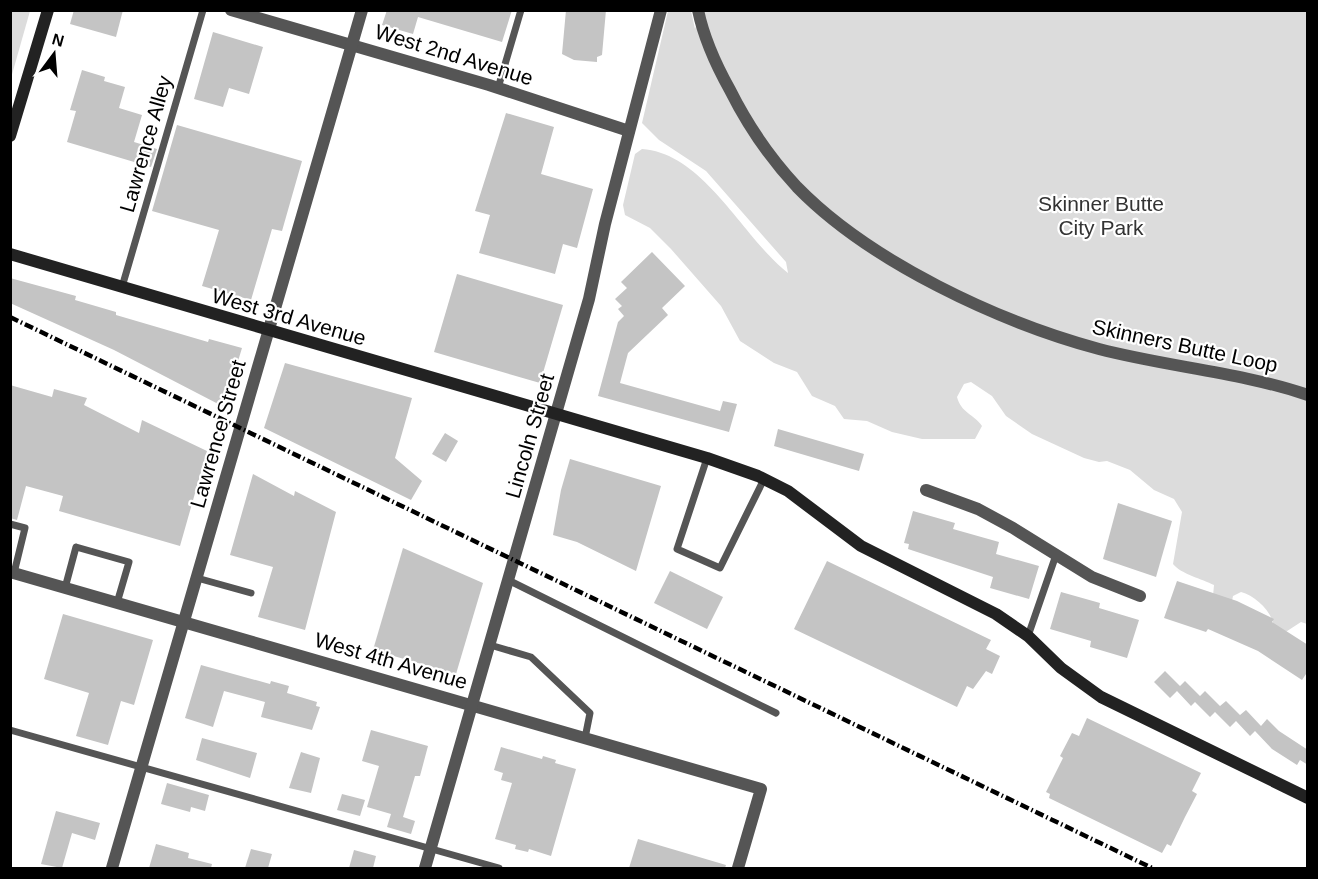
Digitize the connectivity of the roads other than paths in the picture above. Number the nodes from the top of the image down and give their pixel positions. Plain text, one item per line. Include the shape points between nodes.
1 (48, 10) edge
2 (203, 10) edge
3 (231, 10) edge
4 (362, 10) edge
5 (521, 10) edge
6 (661, 10) edge
7 (698, 10) edge
8 (352, 45) junction
9 (498, 88) junction
10 (629, 131) junction
11 (10, 136) edge
12 (10, 254) edge
13 (122, 288) junction
14 (268, 332) junction
15 (1308, 395) edge
16 (556, 415) junction
17 (706, 458) junction
18 (764, 479) junction
19 (926, 490) dead end
20 (10, 524) edge
21 (1056, 555) junction
22 (12, 572) edge
23 (197, 578) junction
24 (508, 580) junction
25 (65, 588) junction
26 (251, 593) dead end
27 (1140, 596) dead end
28 (117, 603) junction
29 (183, 622) junction
30 (1028, 636) junction
31 (490, 645) junction
32 (472, 705) junction
33 (776, 713) dead end
34 (10, 730) edge
35 (585, 738) junction
36 (141, 767) junction
37 (1308, 798) edge
38 (431, 849) junction
39 (112, 868) edge
40 (425, 868) edge
41 (499, 868) edge
42 (738, 868) edge

1 - 11 street
2 - 13 lane, Lawrence Alley
3 - 8 street, West 2nd Avenue
4 - 8 street, Lawrence Street
5 - 9 lane
6 - 10 street, Lincoln Street
7 - 15 street, Skinners Butte Loop via 707,45 723,78 767,152 798,187 862,240 963,298 1031,327 1108,351 1275,384
8 - 9 street, West 2nd Avenue
8 - 14 street, Lawrence Street
9 - 10 street, West 2nd Avenue
10 - 16 street, Lincoln Street via 589,299
12 - 13 street, West 3rd Avenue
13 - 14 street, West 3rd Avenue
14 - 16 street, West 3rd Avenue
14 - 23 street, Lawrence Street
16 - 17 street, West 3rd Avenue
16 - 24 street, Lincoln Street
17 - 18 street, West 3rd Avenue
17 - 18 lane via 677,549 720,568
18 - 30 street, West 3rd Avenue via 788,491 861,546 996,615
19 - 21 street via 978,509
20 - 22 lane via 25,528
21 - 27 street via 1092,577
21 - 30 lane
22 - 25 street, West 4th Avenue
23 - 26 lane
23 - 29 street, Lawrence Street
24 - 31 street, Lincoln Street
24 - 33 lane
25 - 28 street, West 4th Avenue
25 - 28 lane via 76,547 129,562
28 - 29 street, West 4th Avenue
29 - 32 street, West 4th Avenue
29 - 36 street, Lawrence Street
30 - 37 street, West 3rd Avenue via 1061,668 1101,697
31 - 32 street, Lincoln Street
31 - 35 lane via 531,657 590,713
32 - 35 street, West 4th Avenue
32 - 38 street, Lincoln Street
34 - 36 lane
35 - 42 street, West 4th Avenue via 761,789
36 - 38 lane
36 - 39 street, Lawrence Street
38 - 40 street, Lincoln Street
38 - 41 lane

